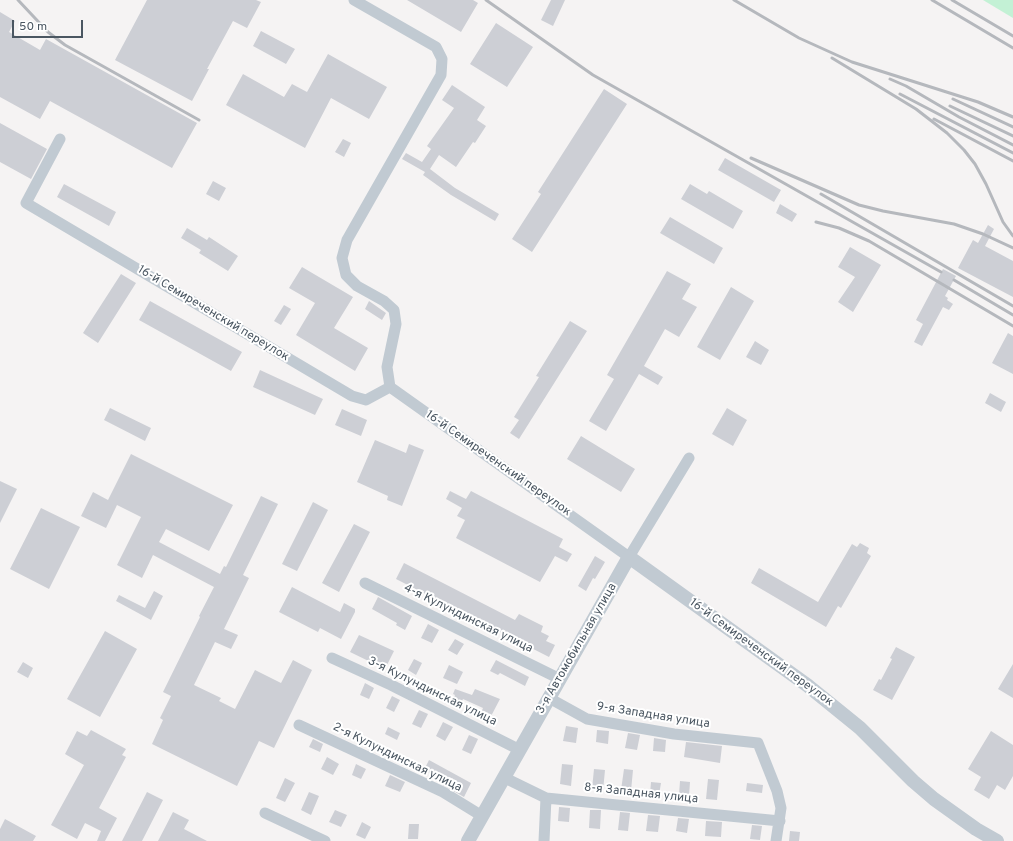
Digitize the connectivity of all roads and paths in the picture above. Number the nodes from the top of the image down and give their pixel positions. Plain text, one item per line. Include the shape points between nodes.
1 (354, 0) edge
2 (60, 139) dead end
3 (390, 387) junction
4 (689, 458) dead end
5 (629, 557) junction
6 (365, 583) dead end
7 (332, 658) dead end
8 (560, 679) junction
9 (549, 698) junction
10 (299, 725) dead end
11 (520, 750) junction
12 (505, 778) junction
13 (546, 798) junction
14 (265, 813) dead end
15 (482, 816) junction
16 (780, 821) junction
17 (325, 841) edge
18 (468, 841) edge
19 (544, 841) edge
20 (776, 841) edge
21 (997, 841) edge

1 - 3 street via 436,47 442,59 441,75 347,240 342,258 346,275 357,286 384,301 394,310 396,324 387,367
2 - 3 street, 16-й Семиреченский переулок via 26,203 352,396 366,400
3 - 5 street, 16-й Семиреченский переулок
4 - 5 street, 3-я Автомобильная улица
5 - 8 street, 3-я Автомобильная улица
5 - 21 street, 16-й Семиреченский переулок via 807,685 860,728 934,799
6 - 8 street, 4-я Кулундинская улица
7 - 11 street, 3-я Кулундинская улица
8 - 9 street, 3-я Автомобильная улица
9 - 11 street, 3-я Автомобильная улица
9 - 16 street, 9-я Западная улица via 588,719 674,734 758,743 777,791 781,808
10 - 15 street, 2-я Кулундинская улица via 443,792
11 - 12 street, 3-я Автомобильная улица
12 - 13 street, 8-я Западная улица
12 - 15 street, 3-я Автомобильная улица
13 - 16 street, 8-я Западная улица
13 - 19 street
14 - 17 street
15 - 18 street, 3-я Автомобильная улица
16 - 20 street

